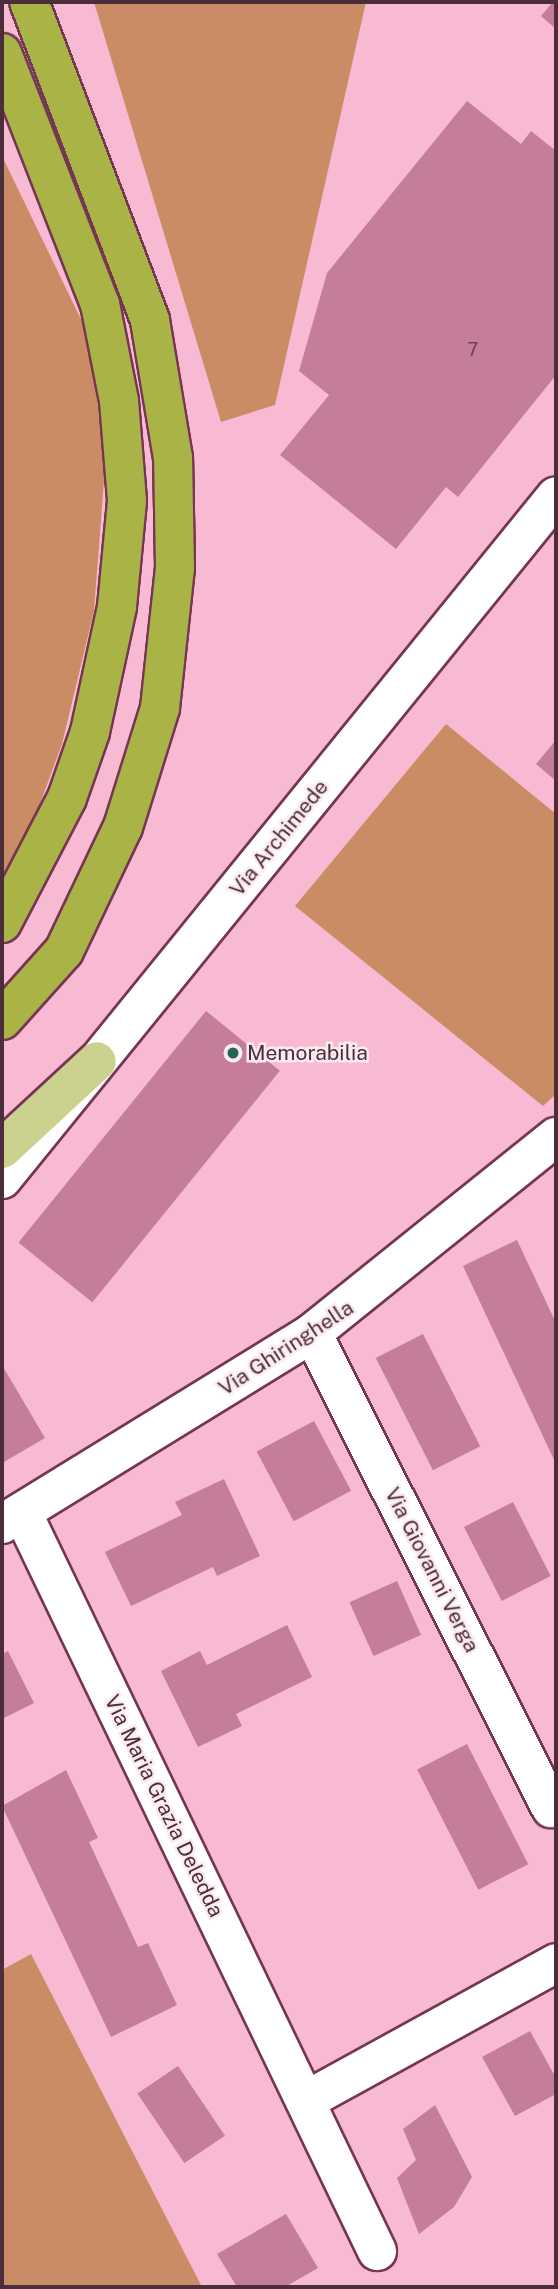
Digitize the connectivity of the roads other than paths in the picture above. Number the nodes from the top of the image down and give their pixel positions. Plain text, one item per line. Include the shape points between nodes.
1 (29, 3) edge
2 (2, 53) edge
3 (556, 496) edge
4 (2, 923) edge
5 (2, 1020) edge
6 (97, 1062) junction
7 (554, 1145) edge
8 (2, 1149) edge
9 (2, 1179) edge
10 (312, 1333) junction
11 (12, 1518) edge
12 (551, 1808) dead end
13 (556, 1963) edge
14 (307, 2100) junction
15 (377, 2251) dead end

1 - 5 highway via 150,320 173,458 175,568 160,708 123,827 64,951
2 - 4 highway via 100,304 119,401 127,501 117,607 90,732 68,798
3 - 6 street, Via Archimede
6 - 8 main road
6 - 9 street, Via Archimede
7 - 10 street, Via Ghiringhella
10 - 11 street, Via Ghiringhella
10 - 12 street, Via Giovanni Verga
11 - 14 street, Via Maria Grazia Deledda
13 - 14 street
14 - 15 street, Via Maria Grazia Deledda

